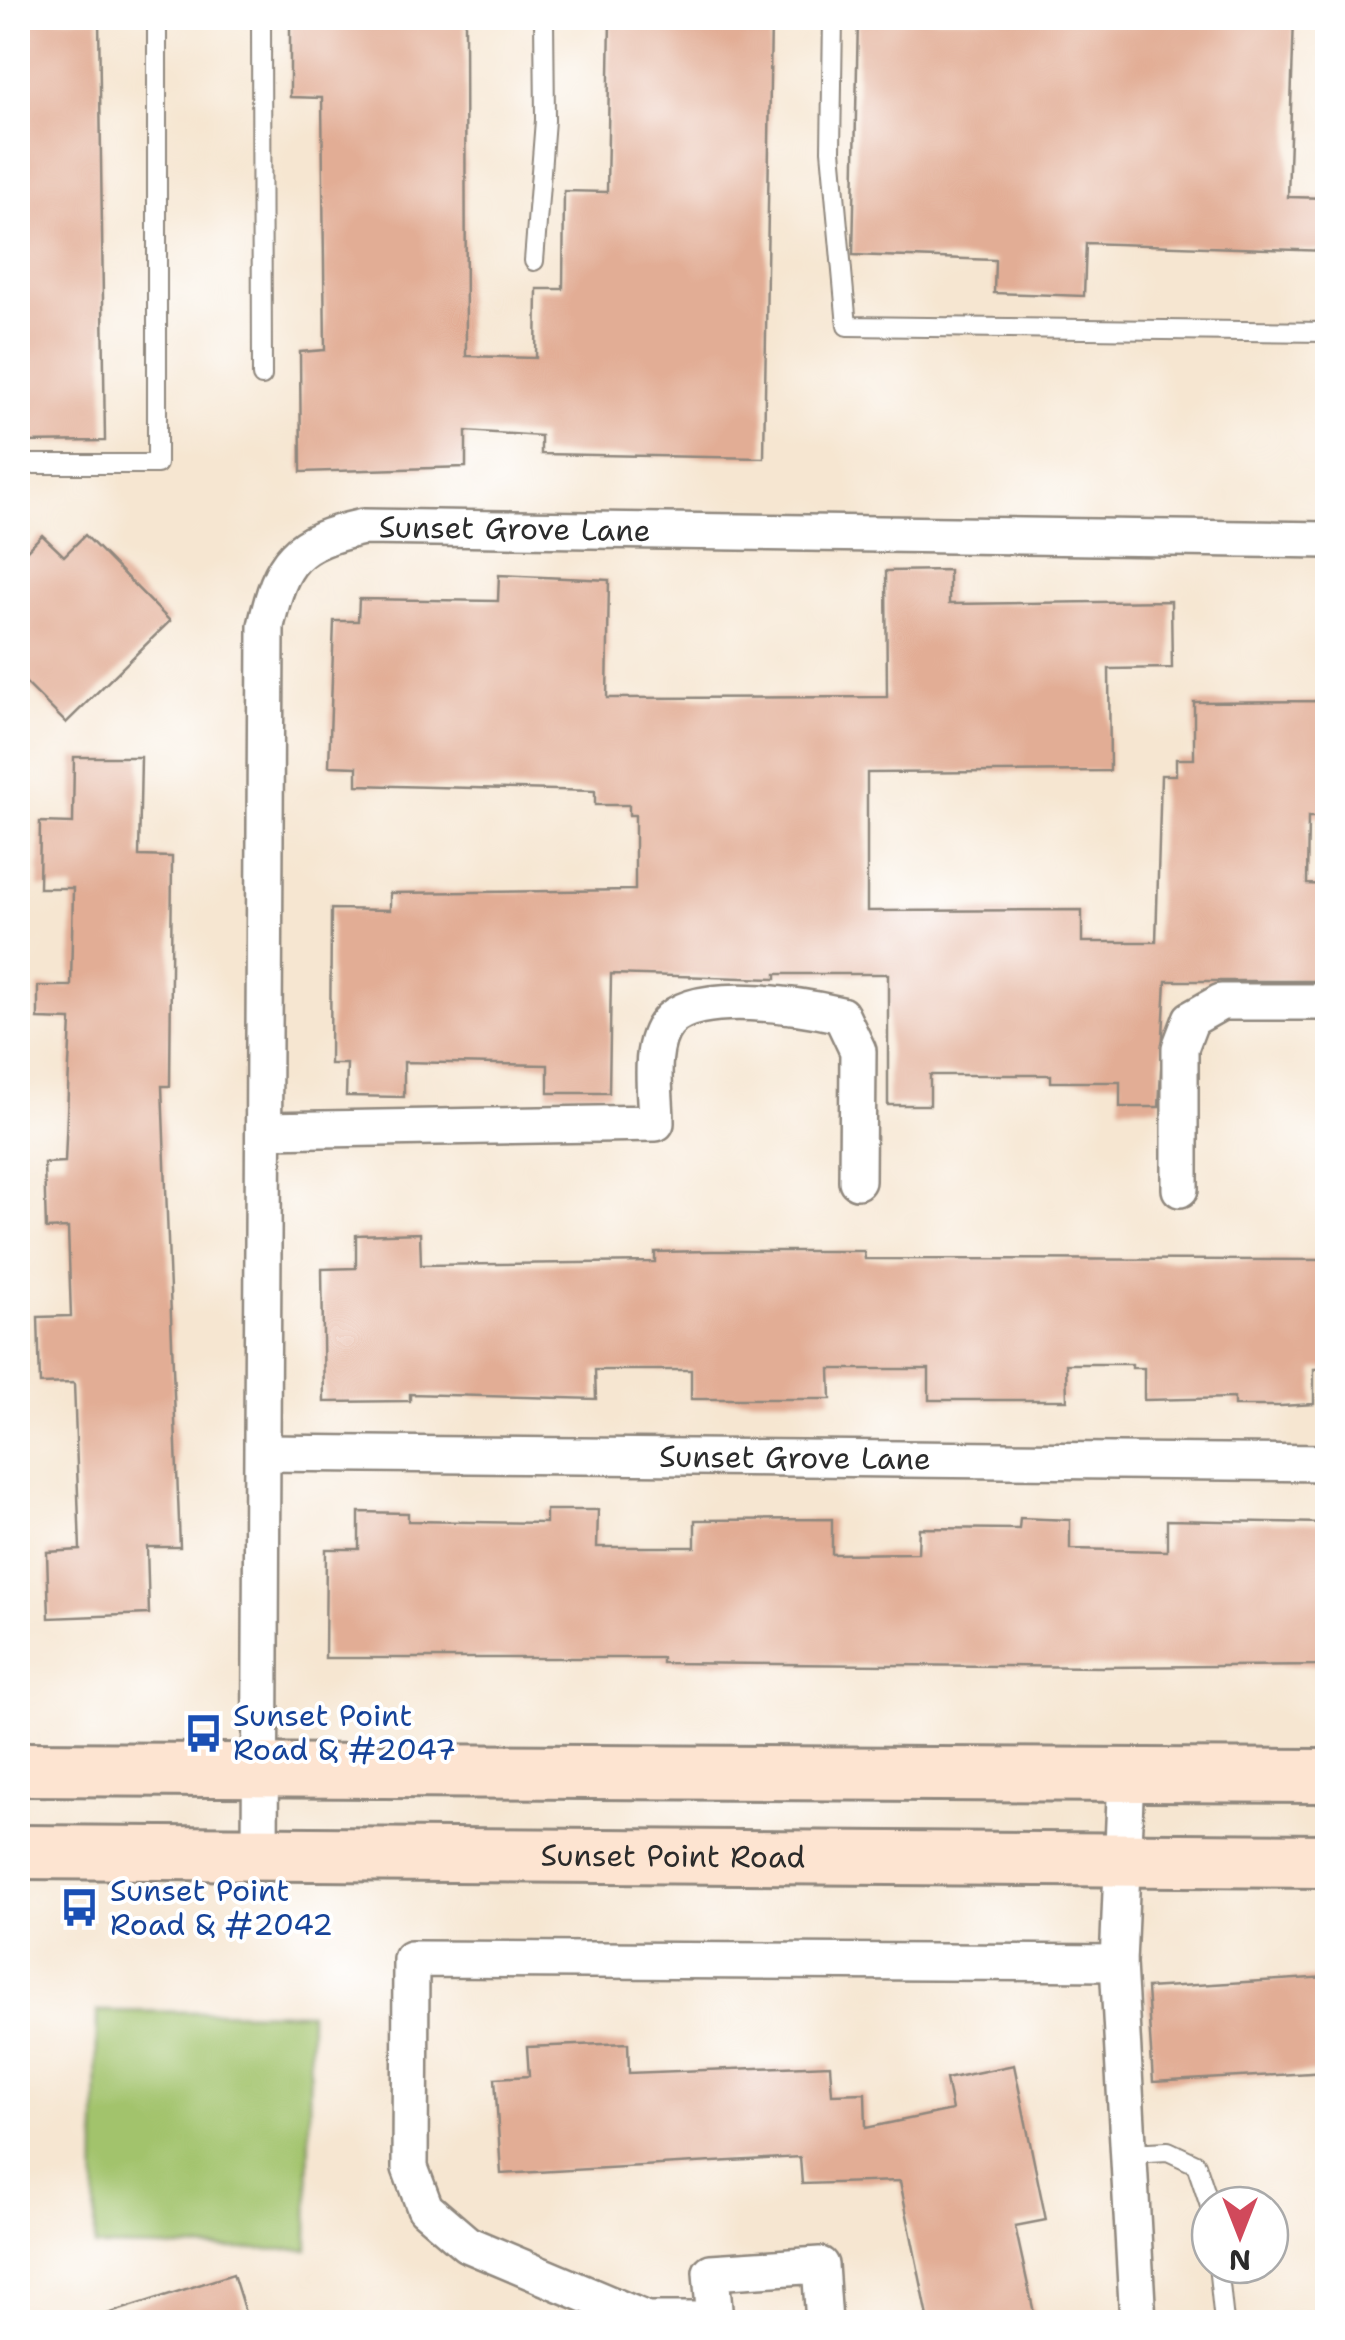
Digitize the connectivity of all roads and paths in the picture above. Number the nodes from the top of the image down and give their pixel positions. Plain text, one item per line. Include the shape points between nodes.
1 (157, 18) edge
2 (261, 18) edge
3 (544, 18) edge
4 (833, 18) edge
5 (534, 261) dead end
6 (1328, 332) edge
7 (262, 376) dead end
8 (18, 464) edge
9 (1328, 540) edge
10 (1328, 1002) edge
11 (266, 1130) junction
12 (858, 1180) dead end
13 (1180, 1188) dead end
14 (264, 1454) junction
15 (1328, 1463) edge
16 (18, 1769) edge
17 (261, 1772) junction
18 (1126, 1775) junction
19 (1328, 1776) edge
20 (18, 1852) edge
21 (260, 1855) junction
22 (1328, 1861) edge
23 (1124, 1863) junction
24 (1118, 1963) junction
25 (1129, 2153) junction
26 (1203, 2185) edge
27 (1220, 2285) edge
28 (715, 2321) edge
29 (824, 2322) edge
30 (1138, 2322) edge
31 (1224, 2322) edge

1 - 8 lane via 157,464
2 - 7 lane
3 - 5 lane via 546,120
4 - 6 lane via 831,150 847,326
9 - 11 street, Sunset Grove Lane via 363,528 322,536 292,556 275,586 266,626
10 - 13 street via 1221,1002 1191,1019 1180,1048
11 - 12 street via 656,1123 656,1051 667,1022 697,1004 798,1005 842,1015 858,1051
11 - 14 street, Sunset Grove Lane
14 - 15 street, Sunset Grove Lane
14 - 17 street, Sunset Grove Lane
16 - 17 main road
17 - 18 main road
17 - 21 street, Sunset Grove Lane
18 - 19 main road
18 - 23 street
20 - 21 main road, Sunset Point Road
21 - 23 main road, Sunset Point Road
22 - 23 main road, Sunset Point Road
23 - 24 street
24 - 25 street
24 - 28 street via 411,1959 410,2168 425,2208 466,2244 646,2320
25 - 26 lane via 1168,2152 1196,2164
25 - 30 street
27 - 31 lane
28 - 29 street via 711,2272 820,2265

